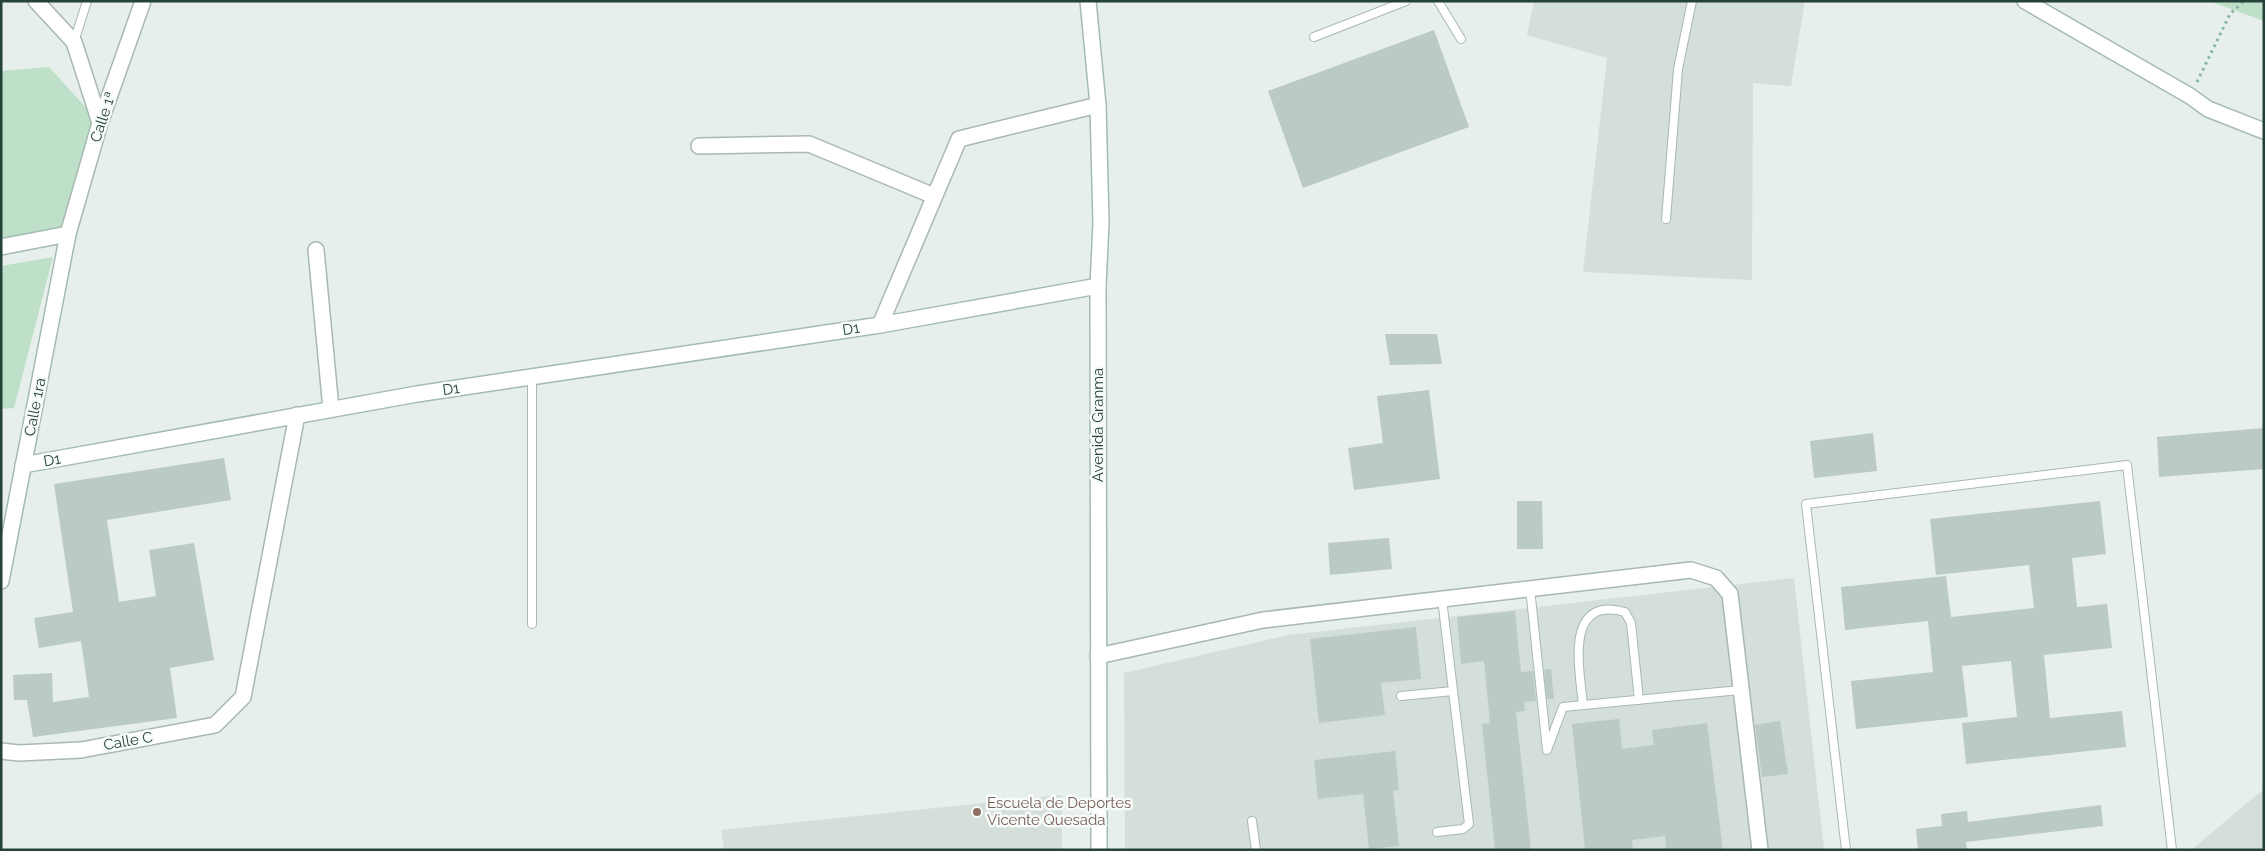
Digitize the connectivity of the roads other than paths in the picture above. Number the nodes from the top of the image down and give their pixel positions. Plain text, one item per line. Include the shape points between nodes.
1 (36, 1) edge
2 (87, 1) edge
3 (143, 1) edge
4 (1088, 1) edge
5 (1406, 1) edge
6 (1438, 1) edge
7 (1692, 1) edge
8 (2025, 1) edge
9 (1314, 37) dead end
10 (1460, 39) dead end
11 (74, 42) junction
12 (1098, 105) junction
13 (100, 123) junction
14 (2264, 131) edge
15 (699, 146) dead end
16 (934, 196) junction
17 (1666, 219) dead end
18 (68, 234) junction
19 (1, 246) edge
20 (316, 250) dead end
21 (1098, 286) junction
22 (880, 325) junction
23 (532, 378) junction
24 (331, 409) junction
25 (297, 415) junction
26 (23, 465) junction
27 (1, 581) edge
28 (1530, 588) junction
29 (1442, 599) junction
30 (532, 624) dead end
31 (1098, 656) junction
32 (1740, 690) junction
33 (1453, 691) junction
34 (1401, 696) dead end
35 (1639, 700) junction
36 (1582, 705) junction
37 (1, 751) edge
38 (1252, 821) dead end
39 (1437, 832) dead end
40 (1099, 850) edge
41 (1256, 850) edge
42 (1760, 850) edge
43 (1846, 850) edge
44 (2172, 850) edge

1 - 11 street
2 - 11 lane
3 - 13 street, Calle 1ª
4 - 12 street, Avenida Granma
5 - 9 lane
6 - 10 lane
7 - 17 lane via 1678,69
8 - 14 street via 2208,109
11 - 13 street
12 - 16 street via 959,139
12 - 21 street, Avenida Granma via 1101,223
13 - 18 street, Calle 1ª
15 - 16 street via 809,144
16 - 22 street
18 - 19 street
18 - 26 street, Calle 1ra
20 - 24 street
21 - 22 street, D1
21 - 31 street, Avenida Granma
22 - 23 street, D1
23 - 24 street, D1
23 - 30 lane
24 - 25 street, D1
25 - 26 street, D1
25 - 37 street, Calle C via 243,697 215,725 81,750
26 - 27 street, Calle 1ra
28 - 29 street
28 - 32 street via 1691,570 1716,578 1730,594
28 - 36 lane via 1547,750 1563,707
29 - 31 street via 1263,620
29 - 33 lane
31 - 40 street, Avenida Granma
32 - 35 lane
32 - 42 street
33 - 34 lane
33 - 39 lane via 1469,824 1463,829
35 - 36 lane
35 - 36 lane via 1631,624 1625,612 1611,608 1598,611 1584,622 1579,634
38 - 41 lane
43 - 44 lane via 1806,504 2127,465

